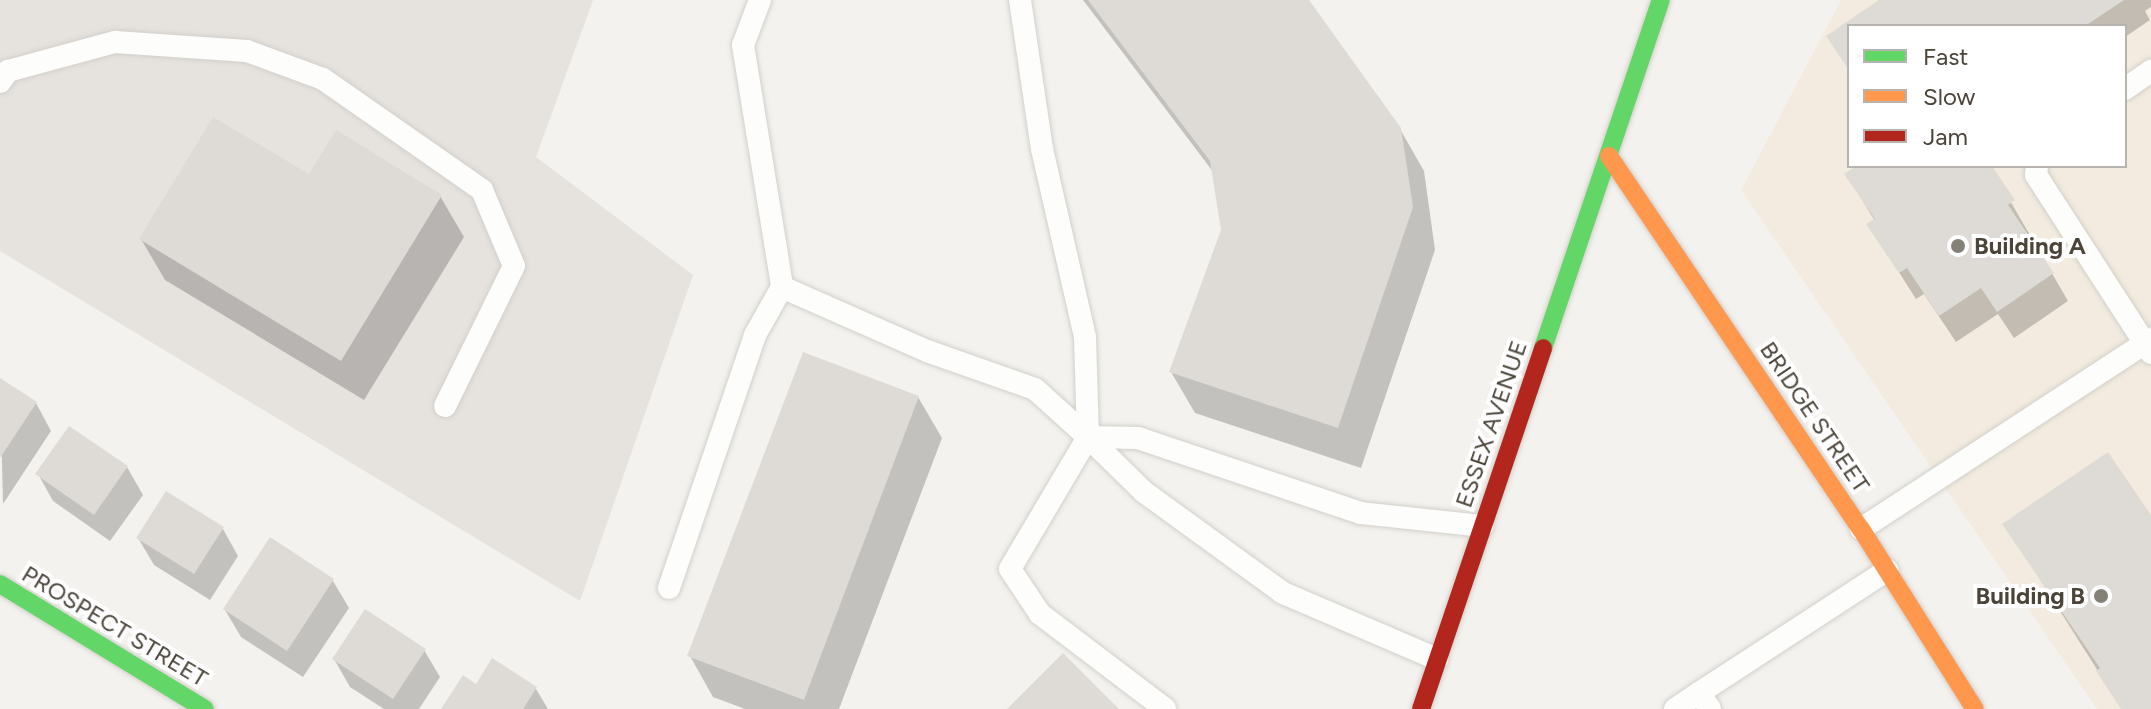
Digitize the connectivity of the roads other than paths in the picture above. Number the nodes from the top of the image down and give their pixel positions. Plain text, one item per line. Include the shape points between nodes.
1 (760, 0) edge
2 (1020, 0) edge
3 (1661, 0) edge
4 (2151, 71) edge
5 (0, 82) edge
6 (2127, 88) edge
7 (1609, 156) junction
8 (2037, 168) edge
9 (782, 287) junction
10 (2149, 345) edge
11 (445, 406) dead end
12 (1088, 437) junction
13 (1482, 526) junction
14 (1861, 529) junction
15 (1888, 570) junction
16 (0, 584) edge
17 (669, 588) dead end
18 (1437, 659) junction
19 (1705, 701) edge
20 (205, 709) edge
21 (1165, 709) edge
22 (1421, 709) edge
23 (1675, 709) edge
24 (1975, 709) edge

1 - 9 lane via 743,45
2 - 12 lane via 1042,149 1085,337
3 - 7 street, ESSEX AVENUE
4 - 6 lane
5 - 11 lane via 8,71 115,42 247,51 323,79 482,190 514,266
7 - 13 street, ESSEX AVENUE
7 - 14 street, BRIDGE STREET
8 - 10 lane via 2036,175
9 - 12 lane via 927,351 1035,389
9 - 17 lane via 755,335
10 - 14 lane
12 - 13 lane via 1138,438 1361,513
12 - 18 lane via 1144,492 1283,593
12 - 21 lane via 1010,569 1040,614
13 - 18 street, ESSEX AVENUE
14 - 15 street, BRIDGE STREET
15 - 19 lane
15 - 24 street, BRIDGE STREET
16 - 20 street, PROSPECT STREET
18 - 22 street, ESSEX AVENUE
19 - 23 lane

